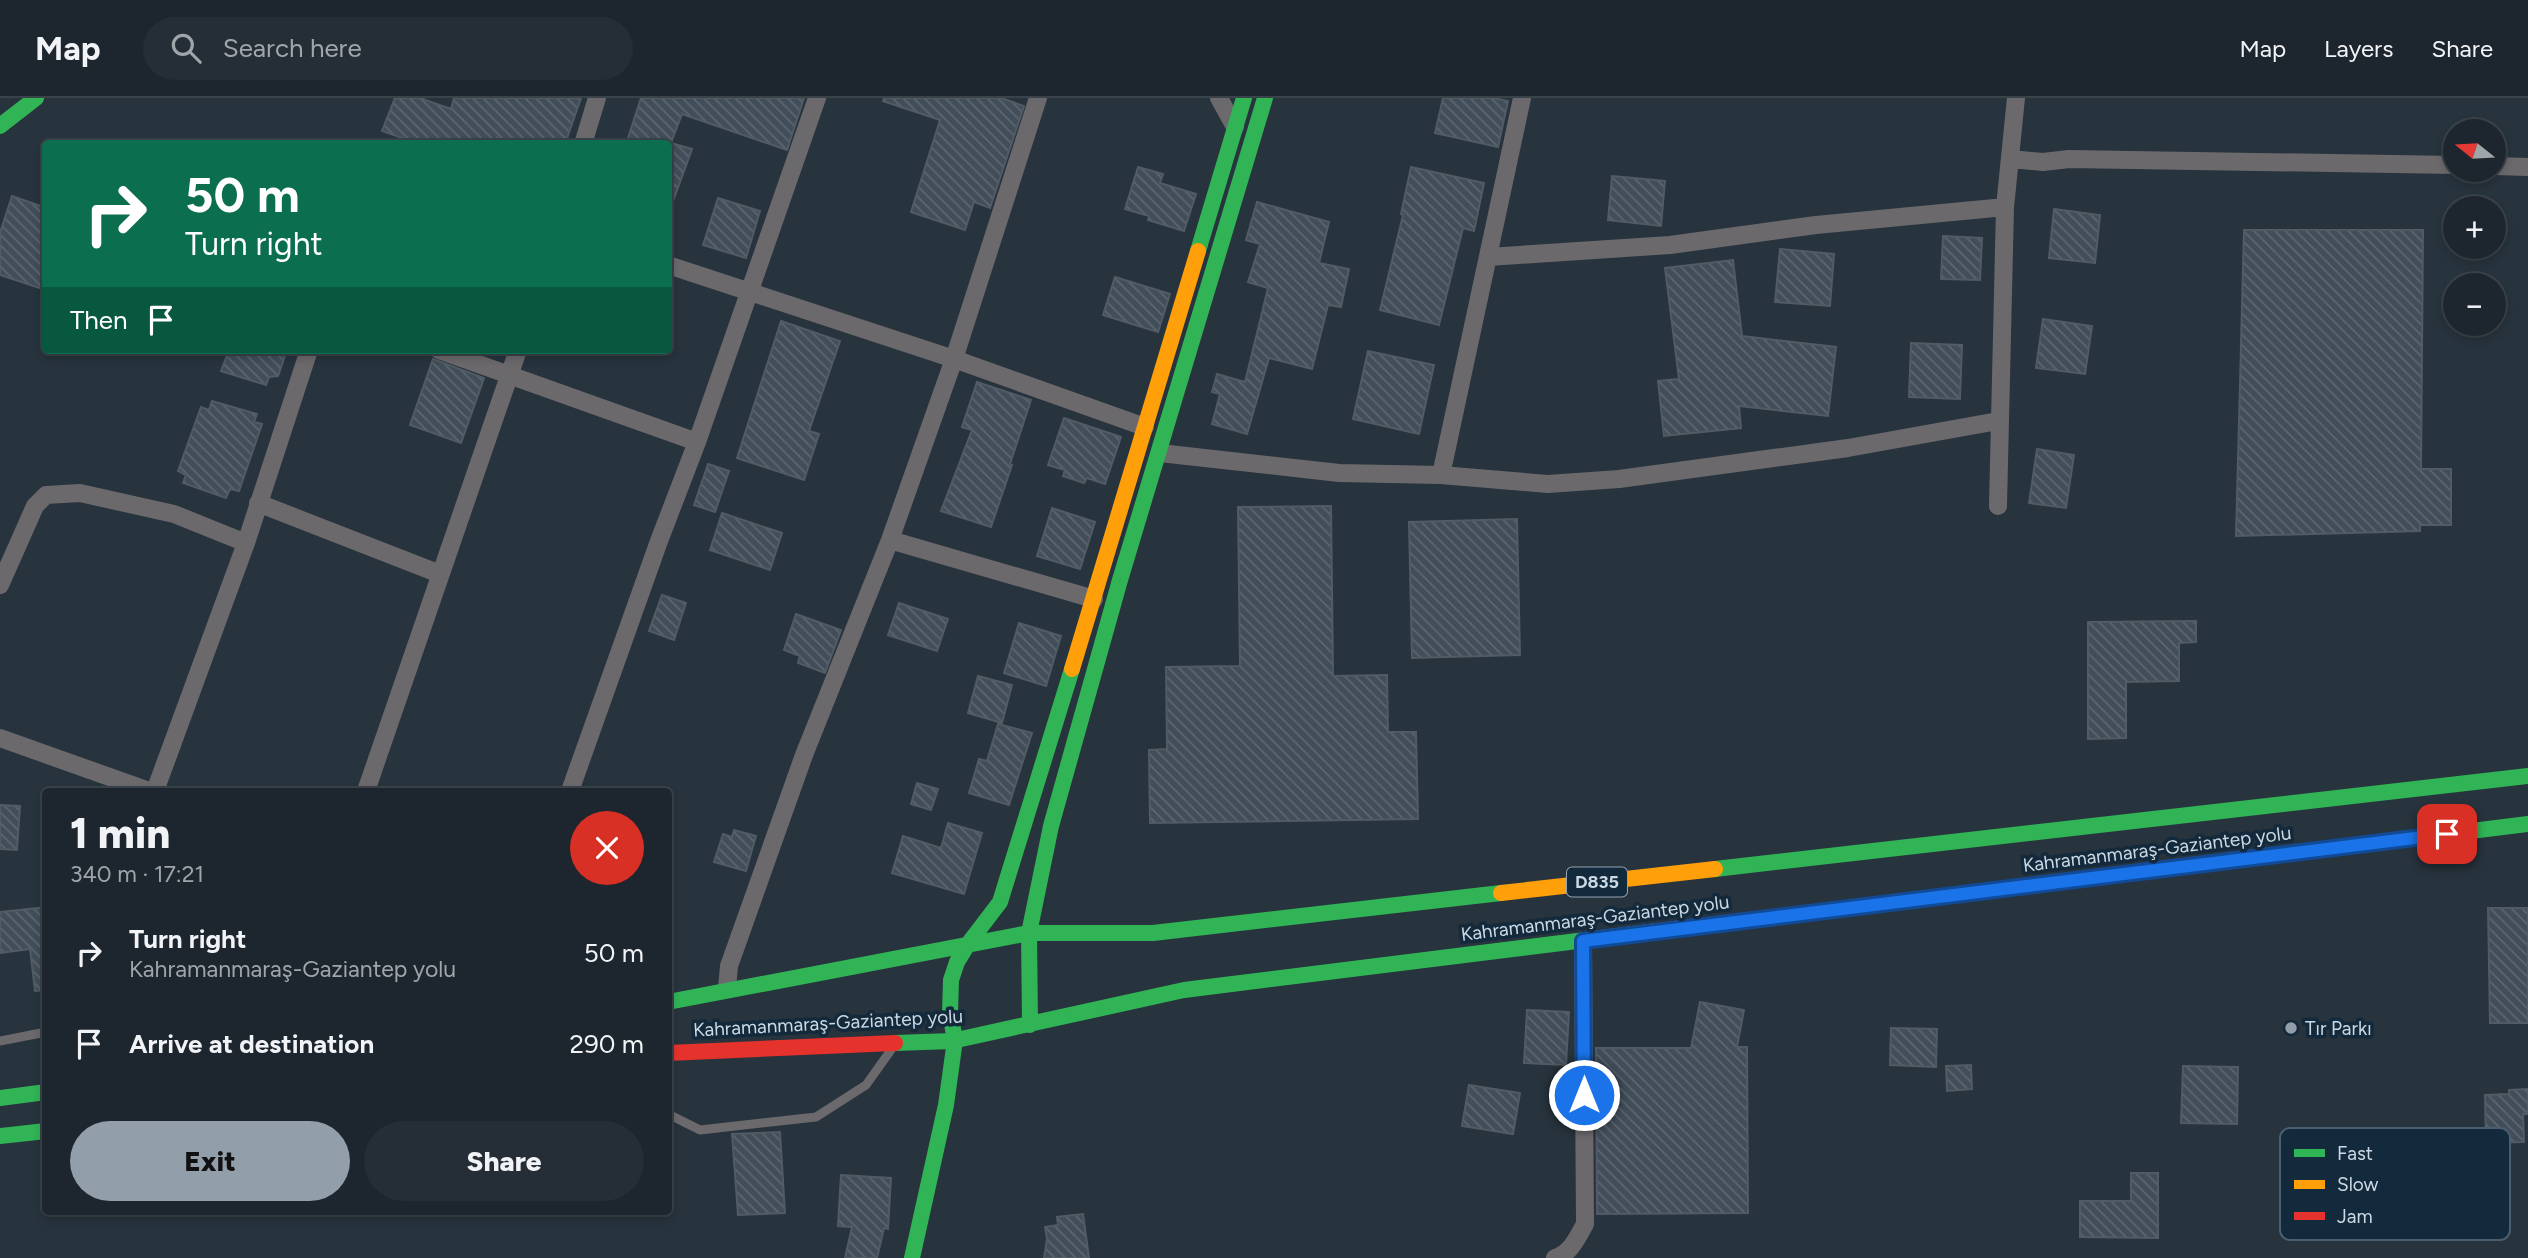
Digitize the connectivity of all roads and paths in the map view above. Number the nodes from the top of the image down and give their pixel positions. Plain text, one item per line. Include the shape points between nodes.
1 (36, 98) edge
2 (597, 98) edge
3 (817, 98) edge
4 (1038, 98) edge
5 (1219, 98) edge
6 (1244, 98) edge
7 (1265, 98) edge
8 (1522, 98) edge
9 (2016, 98) edge
10 (0, 126) edge
11 (1235, 127) junction
12 (584, 140) edge
13 (2010, 159) junction
14 (2443, 165) edge
15 (2506, 166) edge
16 (2528, 167) edge
17 (2005, 206) junction
18 (1488, 257) junction
19 (672, 266) edge
20 (749, 293) junction
21 (308, 354) edge
22 (450, 354) edge
23 (517, 354) edge
24 (954, 359) junction
25 (510, 375) junction
26 (1998, 421) junction
27 (1145, 427) junction
28 (697, 442) junction
29 (1160, 453) junction
30 (1441, 475) junction
31 (258, 503) junction
32 (1998, 506) dead end
33 (890, 540) junction
34 (246, 544) junction
35 (440, 574) junction
36 (0, 585) edge
37 (1094, 599) junction
38 (1078, 649) junction
39 (1099, 656) junction
40 (0, 738) edge
41 (2528, 776) edge
42 (141, 788) edge
43 (156, 788) edge
44 (367, 788) edge
45 (571, 788) edge
46 (2528, 824) edge
47 (1029, 933) junction
48 (1583, 941) junction
49 (968, 944) junction
50 (727, 989) junction
51 (672, 1001) edge
52 (1031, 1025) junction
53 (42, 1033) edge
54 (955, 1040) junction
55 (0, 1041) edge
56 (896, 1043) junction
57 (672, 1053) edge
58 (42, 1092) edge
59 (0, 1098) edge
60 (672, 1116) edge
61 (42, 1131) edge
62 (0, 1136) edge
63 (912, 1258) edge
64 (1555, 1258) edge

1 - 10 main road
2 - 12 street
3 - 20 street
4 - 24 street
5 - 11 street
6 - 11 main road
7 - 29 main road
8 - 18 street
9 - 13 street
11 - 27 main road
13 - 14 street
13 - 17 street
15 - 16 street
17 - 18 street via 1670,245
17 - 26 street
18 - 30 street
19 - 20 street
20 - 24 street
20 - 28 street
21 - 31 street
22 - 25 street
23 - 25 street
24 - 27 street
24 - 33 street
25 - 28 street
25 - 35 street
26 - 30 street via 1848,448 1619,479 1548,484
26 - 32 street
27 - 37 main road
28 - 45 street
29 - 30 street via 1339,473
29 - 39 main road
31 - 34 street
31 - 35 street
33 - 37 street
33 - 50 street via 803,755 729,966
34 - 36 street via 174,514 80,493 46,495 35,506
34 - 43 street
35 - 44 street
37 - 38 main road
38 - 39 main road
38 - 49 main road via 1000,902
39 - 47 main road via 1051,826
40 - 42 street
41 - 47 main road, Kahramanmaraş-Gaziantep yolu / D835 via 1153,933
46 - 48 main road, Kahramanmaraş-Gaziantep yolu
47 - 49 main road, Kahramanmaraş-Gaziantep yolu / D835
47 - 52 main road
48 - 52 main road, Kahramanmaraş-Gaziantep yolu via 1184,990
48 - 64 street via 1585,1224 1573,1245
49 - 50 main road, Kahramanmaraş-Gaziantep yolu / D835
49 - 54 main road via 957,962 949,995
50 - 51 main road, Kahramanmaraş-Gaziantep yolu / D835
52 - 54 main road, Kahramanmaraş-Gaziantep yolu
53 - 55 lane
54 - 56 main road, Kahramanmaraş-Gaziantep yolu
54 - 63 main road via 946,1105
56 - 57 main road, Kahramanmaraş-Gaziantep yolu
56 - 60 lane via 866,1085 816,1117 700,1130
58 - 59 main road
61 - 62 main road

